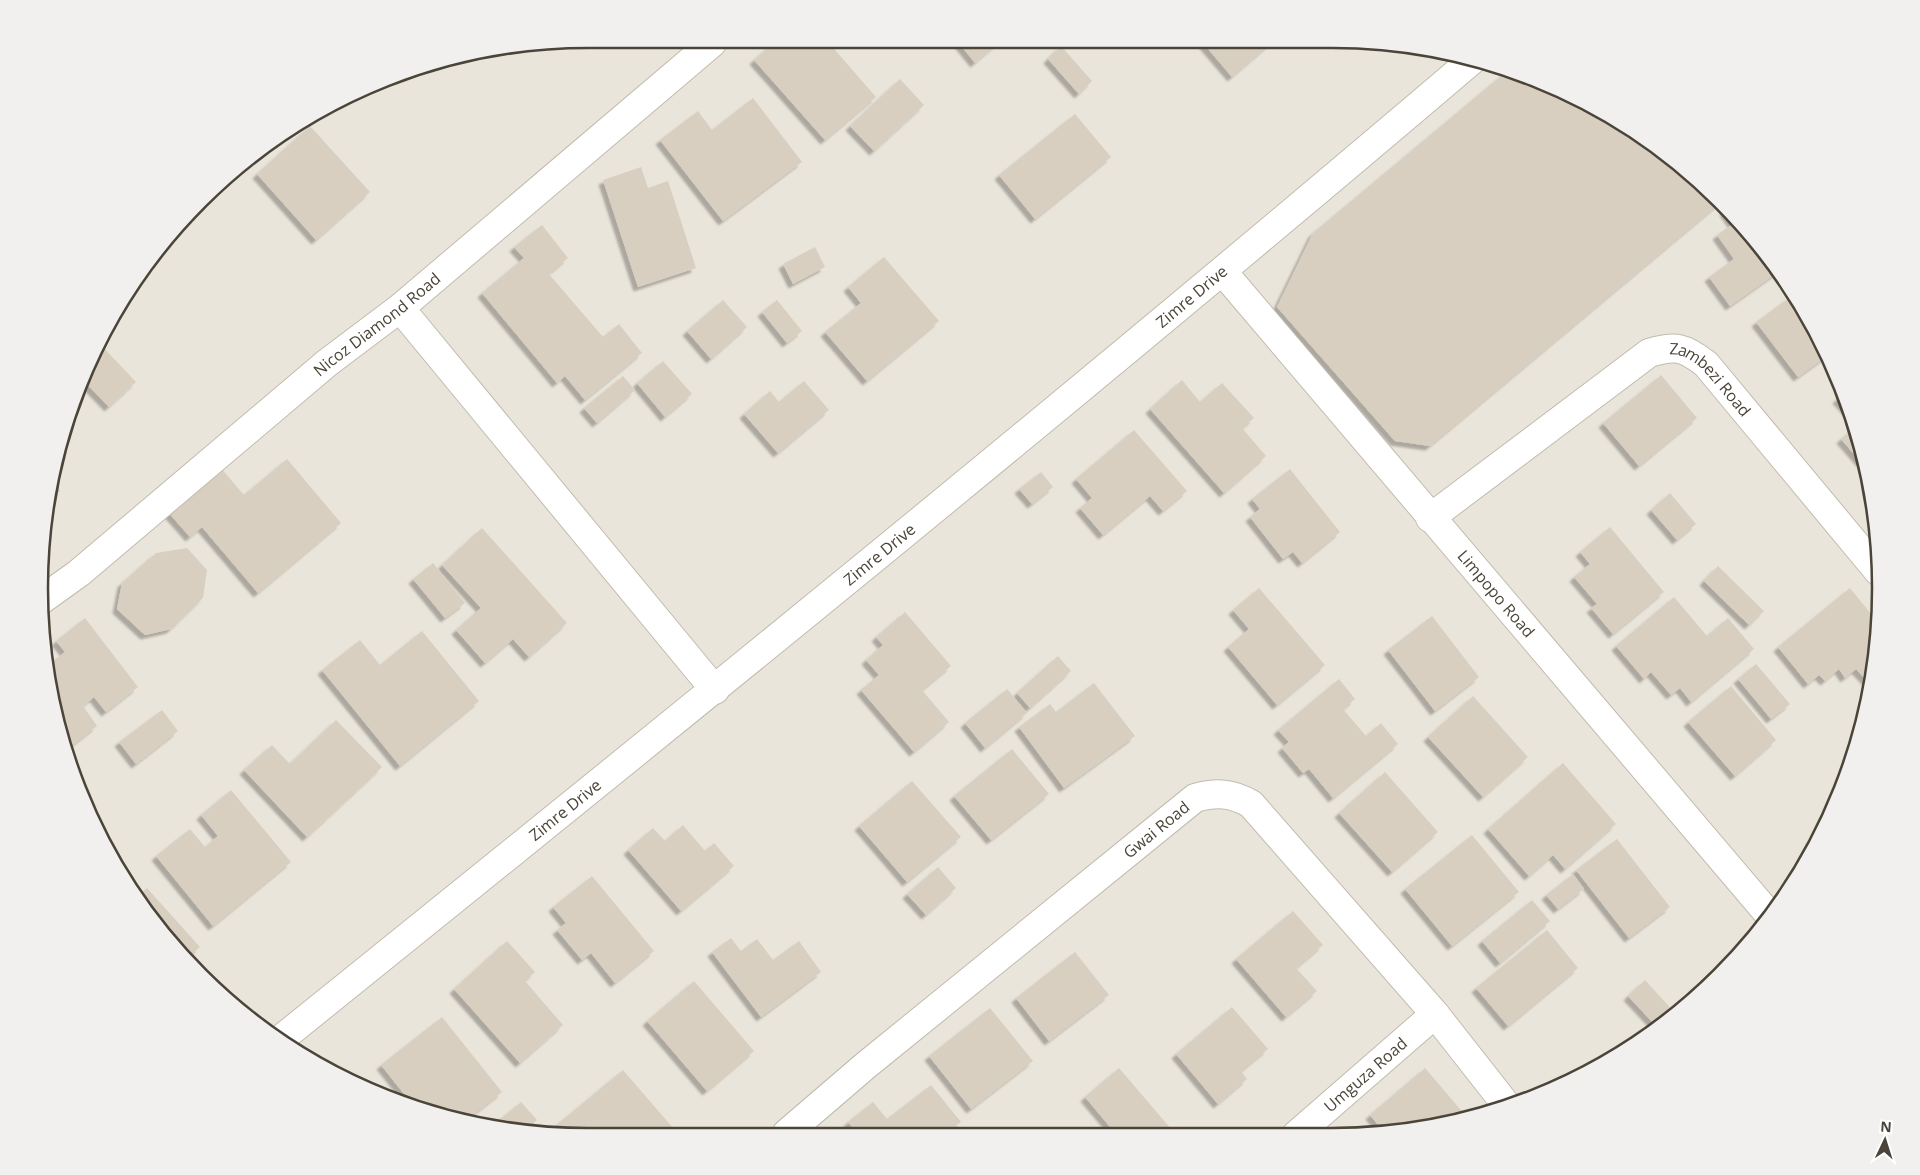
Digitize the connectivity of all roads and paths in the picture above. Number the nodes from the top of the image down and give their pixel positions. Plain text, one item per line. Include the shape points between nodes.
1 (707, 48) edge
2 (1467, 65) edge
3 (1222, 272) junction
4 (400, 308) junction
5 (1430, 518) junction
6 (1871, 563) edge
7 (48, 595) edge
8 (715, 690) junction
9 (1765, 910) edge
10 (1435, 1014) junction
11 (286, 1035) edge
12 (1503, 1100) edge
13 (793, 1128) edge
14 (1304, 1128) edge

1 - 4 street, Nicoz Diamond Road
2 - 3 street, Zimre Drive
3 - 5 street, Limpopo Road
3 - 8 street, Zimre Drive
4 - 7 street, Nicoz Diamond Road via 327,363 79,573
4 - 8 street
5 - 6 street, Zambezi Road via 1649,353 1670,347 1692,353 1706,364
5 - 9 street, Limpopo Road
8 - 11 street, Zimre Drive
10 - 12 street, Gwai Road
10 - 13 street, Gwai Road via 1251,804 1234,795 1213,793 1195,798
10 - 14 street, Umguza Road

